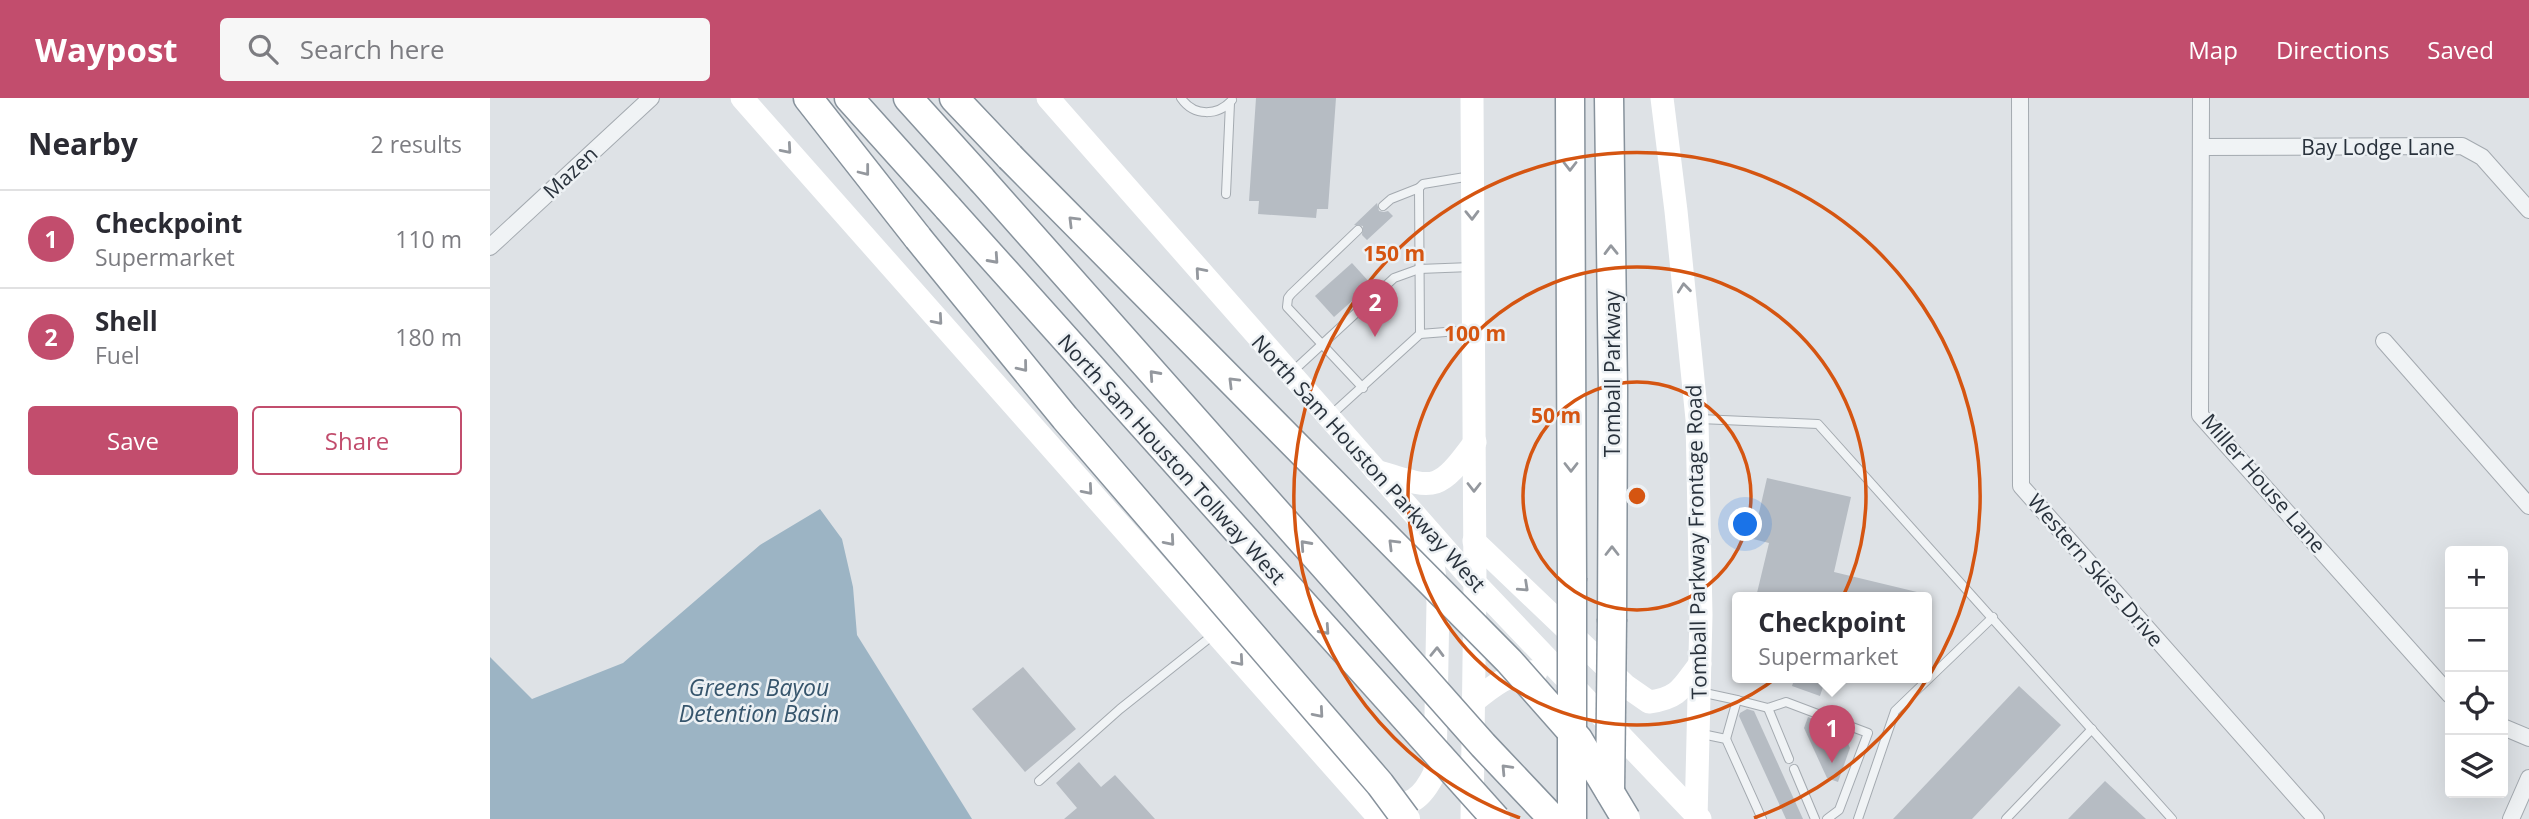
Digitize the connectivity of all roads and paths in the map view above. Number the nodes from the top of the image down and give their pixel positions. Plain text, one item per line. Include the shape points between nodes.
1 (651, 98) edge
2 (742, 98) edge
3 (808, 98) edge
4 (849, 98) edge
5 (908, 98) edge
6 (954, 98) edge
7 (1048, 98) edge
8 (1181, 98) edge
9 (1472, 98) edge
10 (1570, 98) edge
11 (1609, 98) edge
12 (1661, 98) edge
13 (2020, 98) edge
14 (2201, 98) edge
15 (1232, 100) edge
16 (2201, 147) junction
17 (1471, 176) junction
18 (1419, 188) junction
19 (1226, 194) dead end
20 (1383, 206) dead end
21 (2529, 210) edge
22 (1358, 230) dead end
23 (490, 247) edge
24 (1473, 267) junction
25 (1419, 269) junction
26 (1474, 330) junction
27 (1420, 334) junction
28 (2384, 341) dead end
29 (1321, 343) junction
30 (1289, 374) junction
31 (1363, 387) junction
32 (1328, 418) junction
33 (1697, 419) junction
34 (1475, 442) junction
35 (1373, 470) junction
36 (2529, 506) edge
37 (1418, 519) junction
38 (1474, 541) junction
39 (1475, 583) junction
40 (1993, 617) junction
41 (1215, 633) junction
42 (1700, 664) junction
43 (1932, 676) edge
44 (1566, 679) junction
45 (1924, 683) edge
46 (2445, 689) edge
47 (1700, 692) junction
48 (1737, 700) junction
49 (1472, 703) junction
50 (1768, 708) junction
51 (2092, 729) junction
52 (2508, 729) edge
53 (1699, 734) junction
54 (2529, 738) edge
55 (1726, 739) junction
56 (1789, 759) dead end
57 (1794, 769) dead end
58 (2529, 778) edge
59 (1039, 781) dead end
60 (1358, 796) junction
61 (1698, 818) edge
62 (1380, 819) edge
63 (1406, 819) edge
64 (1472, 819) edge
65 (1496, 819) edge
66 (1553, 819) edge
67 (1572, 819) edge
68 (1610, 819) edge
69 (1626, 819) edge
70 (1762, 819) edge
71 (1815, 819) edge
72 (1827, 819) edge
73 (1858, 819) edge
74 (2006, 819) edge
75 (2172, 819) edge
76 (2316, 819) edge
77 (2511, 819) edge

1 - 23 street, Mazen
2 -> 41 main road
3 -> 63 highway, bridge via 1065,418
4 -> 65 highway, North Sam Houston Tollway West, bridge
66 -> 5 highway, North Sam Houston Tollway West, bridge via 1473,735
69 -> 6 highway, bridge via 1578,739 1508,661
30 -> 7 main road, North Sam Houston Parkway West
8 - 15 lane via 1203,112 1213,112
9 - 17 main road
10 -> 67 highway, Tomball Parkway, bridge
68 -> 11 highway, Tomball Parkway, bridge via 1613,390
33 -> 12 main road, Tomball Parkway Frontage Road
13 - 76 street, Western Skies Drive via 2021,486
14 - 16 street, Miller House Lane
15 - 19 lane
16 - 21 street, Bay Lodge Lane via 2462,146 2482,157
16 - 46 street, Miller House Lane via 2200,415
17 - 18 lane
17 -> 24 main road
18 - 20 lane via 1391,198
18 - 25 lane
22 - 29 lane via 1288,298 1287,307
24 - 25 lane
24 - 26 main road
25 - 27 lane
25 - 29 lane via 1394,278
26 - 27 lane
26 - 34 main road
27 - 31 lane
28 - 36 street
29 - 30 lane
29 - 31 lane
30 - 32 main road, North Sam Houston Parkway West
31 - 32 lane
32 - 35 main road, North Sam Houston Parkway West
33 - 40 lane via 1818,424
33 - 42 main road, Tomball Parkway Frontage Road
34 - 35 main road via 1442,481 1411,482
34 -> 38 main road
35 - 37 main road, North Sam Houston Parkway West
37 - 39 main road, North Sam Houston Parkway West
60 -> 37 main road via 1381,806 1402,806 1425,792 1435,772 1438,602 1433,564
38 - 39 main road
38 -> 42 main road via 1626,686 1649,702 1667,699 1681,689
39 - 44 main road, North Sam Houston Parkway West
39 - 49 main road
40 - 43 lane
40 - 51 lane
41 - 59 lane
41 -> 60 main road
42 - 47 main road, Tomball Parkway Frontage Road
44 - 49 main road via 1528,671 1492,687
44 - 61 main road, North Sam Houston Parkway West
45 - 73 lane via 1895,711
47 - 48 lane
47 - 53 main road, Tomball Parkway Frontage Road
48 - 50 lane
48 - 55 lane
49 - 64 main road
50 - 56 lane
50 - 72 lane via 1786,702 1868,733 1839,810
51 - 74 lane
51 - 75 lane
52 - 54 street
53 - 55 lane
53 - 61 main road, Tomball Parkway Frontage Road
55 - 70 lane
57 - 71 lane
58 - 77 street
60 - 62 main road

